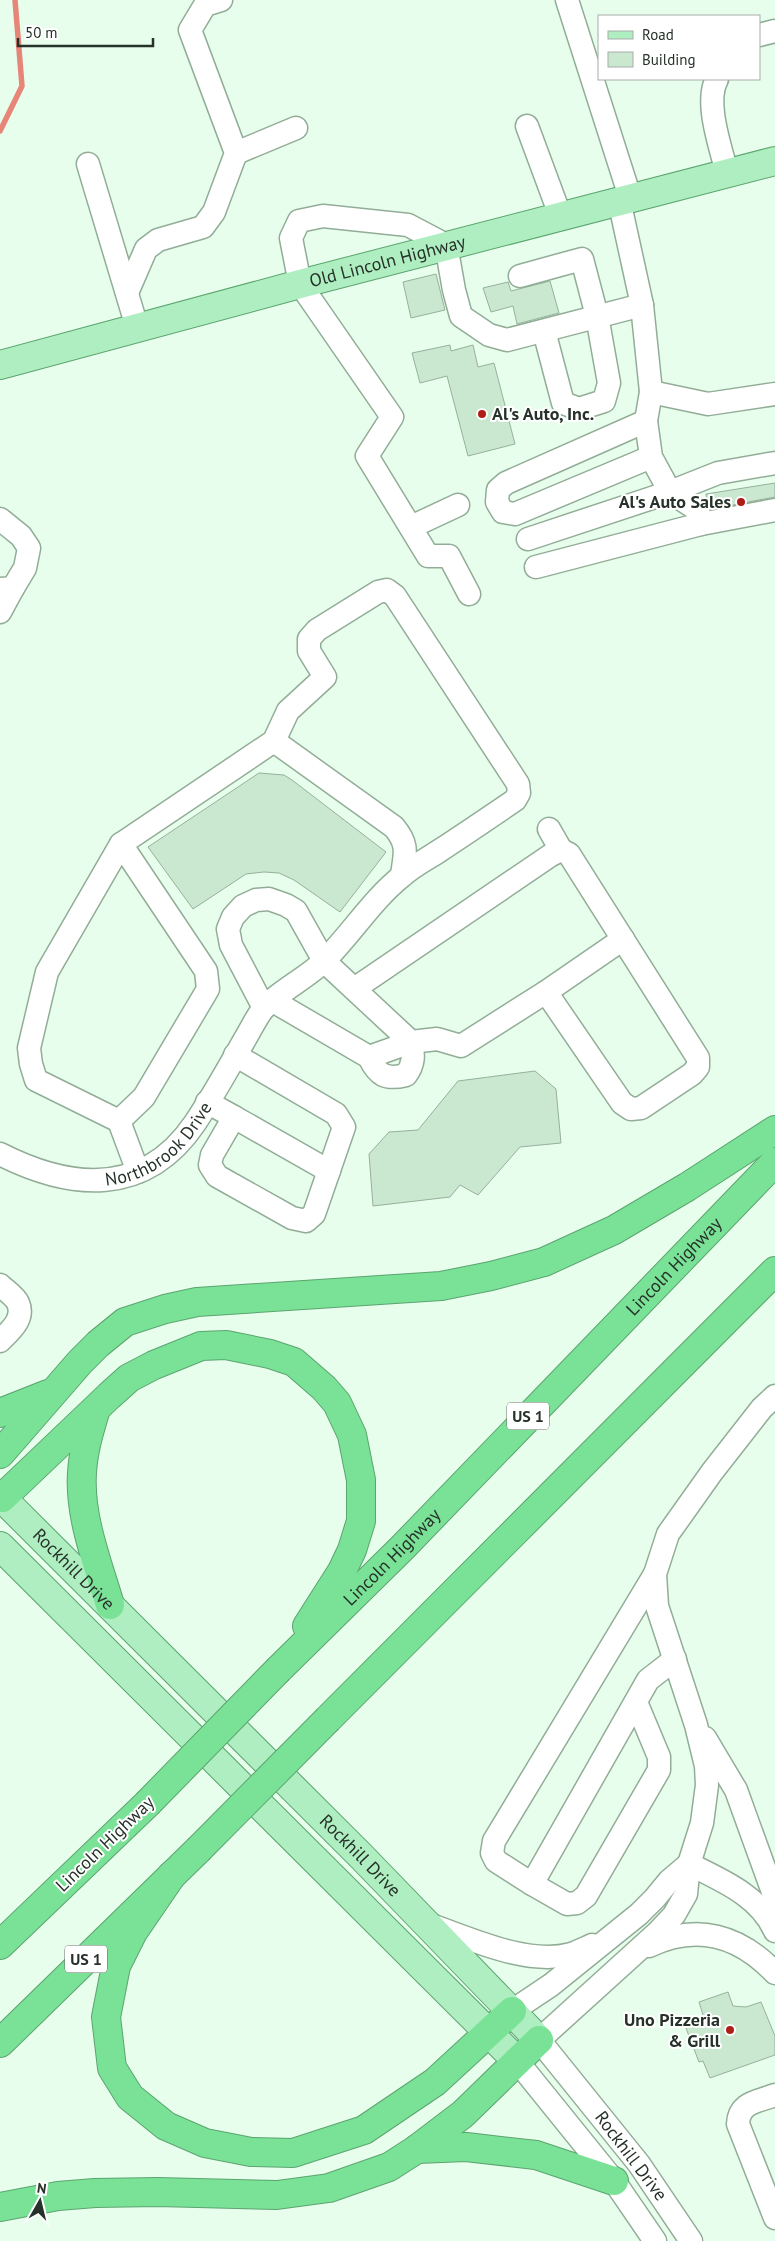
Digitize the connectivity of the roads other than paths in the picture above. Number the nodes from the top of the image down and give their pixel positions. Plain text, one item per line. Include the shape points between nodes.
1 (567, 0) edge
2 (210, 2) edge
3 (775, 31) edge
4 (760, 35) edge
5 (716, 80) edge
6 (527, 126) dead end
7 (296, 128) dead end
8 (236, 152) junction
9 (775, 161) edge
10 (88, 164) dead end
11 (727, 173) junction
12 (624, 199) junction
13 (560, 215) junction
14 (446, 245) junction
15 (520, 276) dead end
16 (300, 284) junction
17 (127, 293) junction
18 (642, 305) junction
19 (597, 316) junction
20 (137, 327) junction
21 (544, 331) junction
22 (0, 365) edge
23 (650, 392) junction
24 (775, 394) edge
25 (646, 421) junction
26 (651, 457) junction
27 (775, 463) edge
28 (670, 492) junction
29 (458, 505) dead end
30 (775, 510) edge
31 (0, 519) edge
32 (701, 524) junction
33 (411, 527) junction
34 (528, 539) dead end
35 (536, 567) dead end
36 (7, 588) edge
37 (469, 594) dead end
38 (0, 612) edge
39 (274, 741) junction
40 (550, 829) dead end
41 (121, 844) junction
42 (561, 850) junction
43 (402, 875) junction
44 (623, 939) junction
45 (324, 961) junction
46 (354, 989) junction
47 (546, 992) junction
48 (268, 1005) junction
49 (411, 1042) junction
50 (236, 1055) junction
51 (207, 1102) junction
52 (234, 1117) junction
53 (119, 1121) junction
54 (775, 1130) edge
55 (0, 1154) edge
56 (775, 1162) edge
57 (329, 1171) junction
58 (138, 1172) junction
59 (775, 1271) edge
60 (0, 1285) edge
61 (0, 1341) edge
62 (52, 1393) junction
63 (775, 1396) edge
64 (95, 1410) junction
65 (0, 1413) edge
66 (0, 1454) edge
67 (1, 1498) edge
68 (0, 1546) edge
69 (655, 1574) junction
70 (110, 1605) junction
71 (675, 1659) junction
72 (279, 1669) junction
73 (636, 1702) junction
74 (696, 1725) junction
75 (689, 1864) junction
76 (172, 1875) junction
77 (532, 1884) junction
78 (639, 1914) junction
79 (428, 1924) junction
80 (774, 1930) edge
81 (0, 1945) edge
82 (637, 1952) junction
83 (775, 1973) edge
84 (512, 2011) junction
85 (487, 2032) junction
86 (539, 2040) junction
87 (0, 2043) edge
88 (517, 2061) junction
89 (775, 2095) edge
90 (417, 2149) junction
91 (614, 2181) junction
92 (0, 2207) edge
93 (775, 2218) edge
94 (655, 2241) edge
95 (691, 2241) edge

1 - 12 street
2 - 8 street via 190,30
3 - 4 street
5 - 11 street via 713,86 713,115
6 - 13 street
7 - 8 street
8 - 17 street via 214,212 203,227 158,240 146,249
9 - 11 main road, Old Lincoln Highway
10 - 17 street
11 - 12 main road, Old Lincoln Highway
12 - 13 main road, Old Lincoln Highway
12 - 18 street
13 - 14 main road, Old Lincoln Highway
14 - 16 main road, Old Lincoln Highway
14 - 16 street via 408,225 323,216 299,221 291,238
14 - 21 street via 461,316 489,335 507,340
15 - 19 street via 582,259
16 - 20 main road, Old Lincoln Highway
16 - 33 street via 392,417 367,456
17 - 20 street
18 - 19 street
18 - 23 street
19 - 21 street
19 - 21 street via 609,383 604,401 579,409 563,402
20 - 22 main road, Old Lincoln Highway
23 - 24 street via 708,404
23 - 25 street
25 - 26 street
25 - 26 street via 506,483 498,490 496,502 503,512 515,514
26 - 28 street
27 - 28 street via 718,473
28 - 32 street via 698,510
28 - 34 street
29 - 33 street
30 - 32 street
31 - 36 street via 21,536 28,548 25,568
32 - 35 street
33 - 37 street via 428,556 449,556
36 - 38 street
39 - 41 street
39 - 43 street via 394,827 406,849
39 - 43 street via 288,711 324,677 309,651 309,640 316,630 378,592 388,590 518,784 519,793 515,800
40 - 42 street
41 - 53 street via 206,971 208,989 144,1097
41 - 53 street via 47,972 29,1048 36,1080
42 - 44 street via 569,854
42 - 46 street
43 - 45 street
44 - 47 street
44 - 47 street via 698,1058 698,1067 692,1074 640,1108 631,1109 622,1104
45 - 46 street
45 - 48 street
45 - 48 street via 296,911 269,899 256,900 244,906 233,916 228,928 231,945
46 - 49 street
47 - 49 street via 462,1046 437,1039
48 - 49 street via 369,1057 375,1069 383,1075 395,1078 406,1075 412,1067 414,1054
48 - 50 street, Northbrook Drive
50 - 51 street, Northbrook Drive
50 - 57 street via 336,1114 344,1127
51 - 52 street
51 - 58 street, Northbrook Drive via 169,1153
52 - 57 street
52 - 57 street via 212,1155 210,1165 217,1176 292,1218 306,1221 314,1214
53 - 58 street
54 - 62 highway via 614,1230 544,1262 441,1286 197,1302 165,1308 125,1322 98,1344
55 - 58 street, Northbrook Drive via 32,1169 77,1181 108,1180
56 - 72 highway, Lincoln Highway / US 1 via 402,1548
59 - 76 highway, US 1, bridge
60 - 61 street via 18,1302 19,1313 16,1324
62 - 65 highway
62 - 66 highway
63 - 69 street via 712,1472 668,1534
64 - 67 highway
64 - 70 highway via 84,1447 82,1495
64 - 72 highway via 130,1378 154,1364 201,1346 226,1345 294,1362 337,1403 347,1422 358,1460 361,1521 342,1571
67 - 70 main road, Rockhill Drive
68 - 85 main road, Rockhill Drive
69 - 71 street via 657,1606
69 - 77 street via 494,1841 492,1853 496,1861
70 - 79 main road, Rockhill Drive
71 - 73 street via 648,1680
71 - 74 street
72 - 81 highway, Lincoln Highway / US 1, bridge via 147,1804
73 - 77 street
73 - 77 street via 659,1757 659,1770 586,1896 577,1903 567,1904
74 - 75 street via 706,1785 702,1823
74 - 80 street via 736,1790 774,1895
75 - 78 street via 668,1881
75 - 80 street via 746,1896 767,1917
75 - 82 street via 686,1894 674,1915
76 - 85 highway via 133,1932 116,1966 106,2017 112,2068 130,2097 166,2126 205,2143 251,2152 293,2153 364,2130 435,2082
76 - 87 highway, US 1
78 - 79 street via 595,1944 570,1954 556,1955 529,1956 509,1952
78 - 84 street via 551,1985
79 - 84 main road, Rockhill Drive
82 - 83 street via 667,1937 704,1934 736,1944
82 - 86 street
84 - 85 highway
84 - 86 main road, Rockhill Drive
85 - 88 main road, Rockhill Drive
86 - 88 highway
86 - 95 street, Rockhill Drive via 639,2164
88 - 90 highway via 463,2114
88 - 91 street, Rockhill Drive
89 - 93 street via 743,2106 738,2114 738,2124
90 - 91 highway via 466,2146 536,2155
90 - 92 highway via 389,2168 320,2190 277,2195 95,2194 58,2196
91 - 94 street, Rockhill Drive

